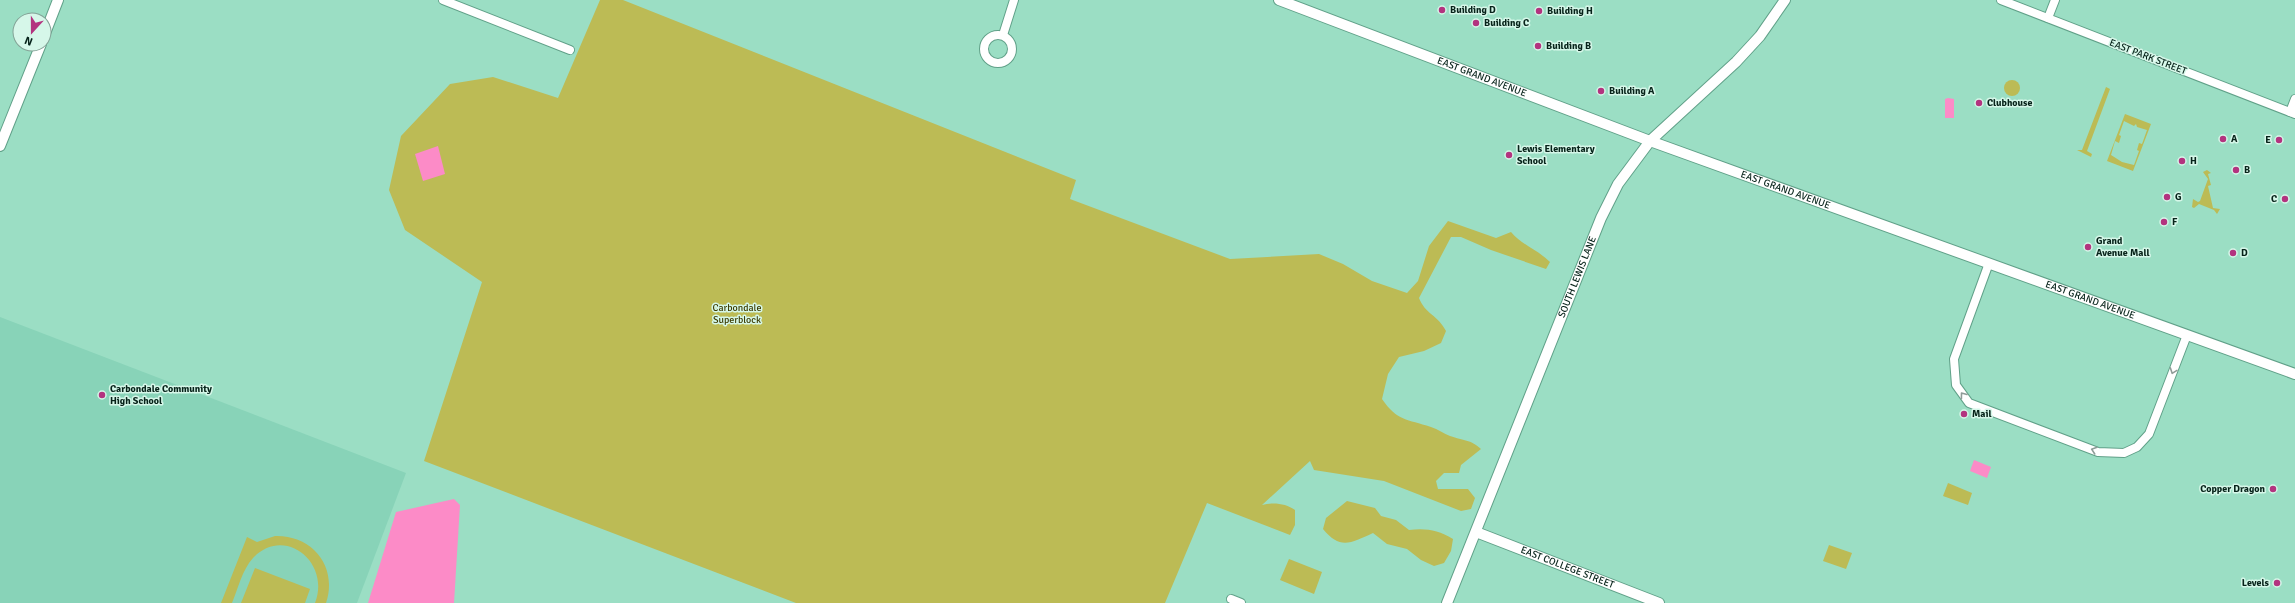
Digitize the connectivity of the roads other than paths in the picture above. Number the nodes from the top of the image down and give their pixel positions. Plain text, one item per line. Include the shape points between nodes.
1 (58, 0) edge
2 (443, 0) edge
3 (1014, 0) edge
4 (1279, 0) edge
5 (1786, 0) edge
6 (2001, 0) edge
7 (2055, 0) edge
8 (52, 15) edge
9 (2048, 18) junction
10 (1002, 35) dead end
11 (570, 50) dead end
12 (38, 52) edge
13 (2295, 99) edge
14 (2293, 113) edge
15 (1650, 141) junction
16 (0, 146) edge
17 (1989, 263) junction
18 (2186, 335) junction
19 (2295, 374) edge
20 (1476, 532) junction
21 (1231, 599) dead end
22 (1241, 603) edge
23 (1447, 603) edge
24 (1659, 603) edge

1 - 8 street
2 - 11 street
3 - 10 street
4 - 15 street, EAST GRAND AVENUE
5 - 15 street, SOUTH LEWIS LANE via 1741,57
6 - 9 street, EAST PARK STREET
7 - 9 street
9 - 14 street, EAST PARK STREET
12 - 16 street
13 - 14 street
15 - 17 street, EAST GRAND AVENUE
15 - 20 street, SOUTH LEWIS LANE via 1618,184 1601,218
17 - 18 street, EAST GRAND AVENUE
18 -> 17 street via 2162,403 2143,442 2124,453 2098,452 1969,403 1962,396 1956,385 1954,359
18 - 19 street, EAST GRAND AVENUE
20 - 23 street, SOUTH LEWIS LANE
20 - 24 street, EAST COLLEGE STREET
21 - 22 street

